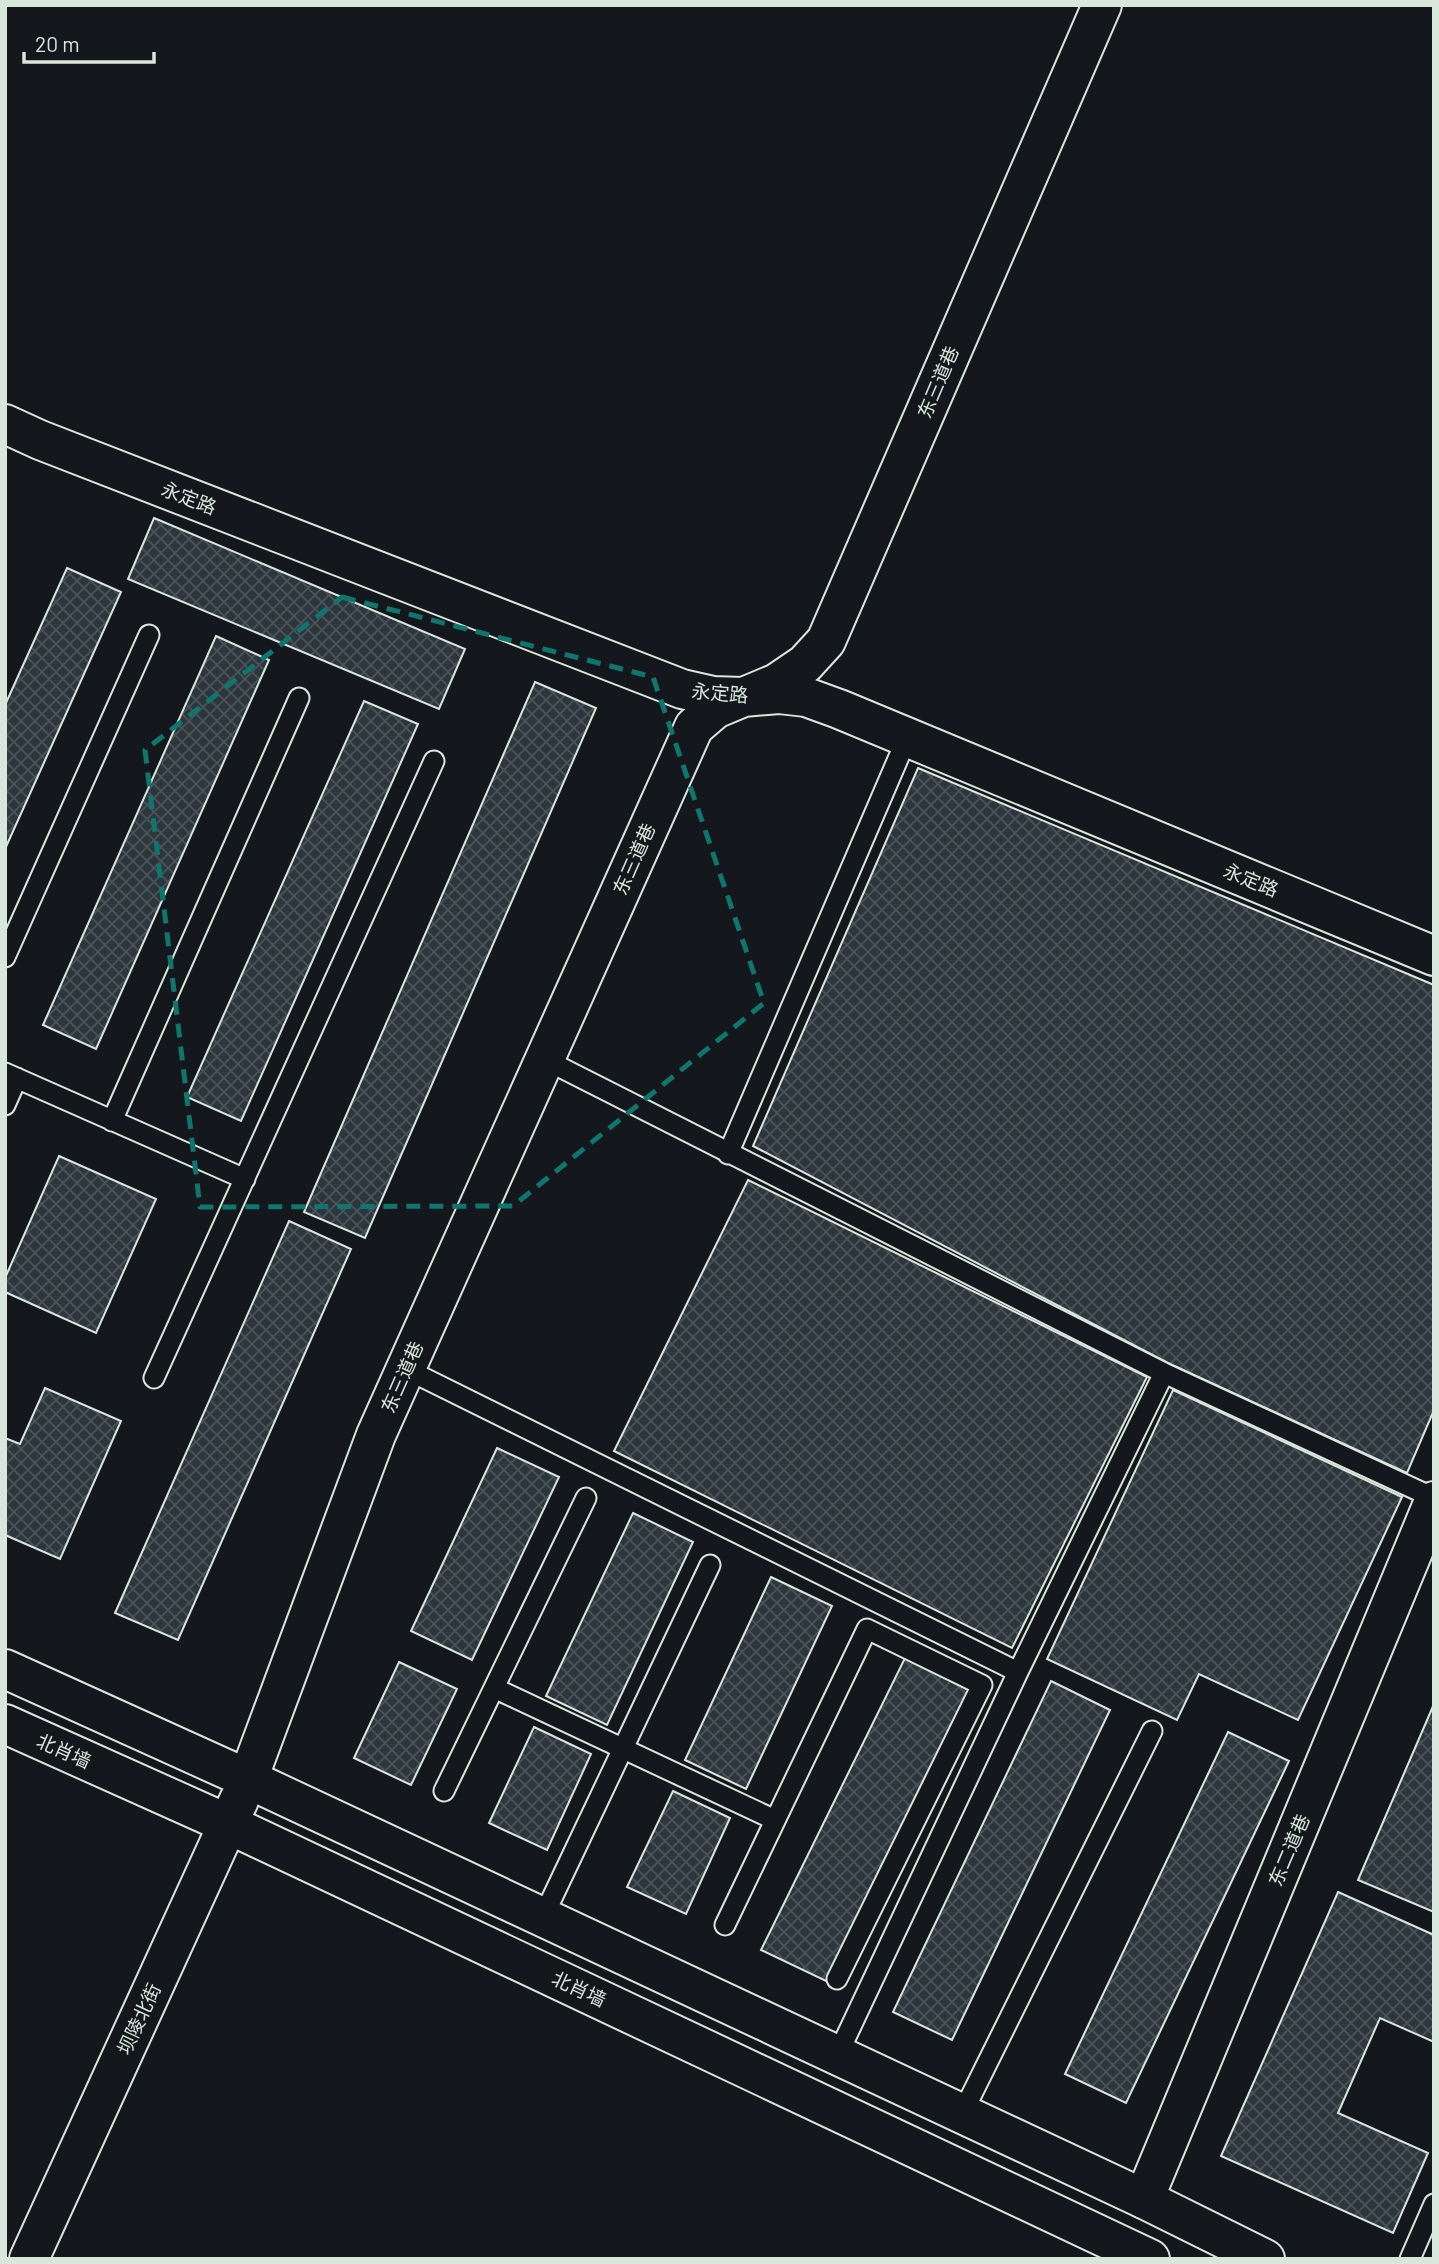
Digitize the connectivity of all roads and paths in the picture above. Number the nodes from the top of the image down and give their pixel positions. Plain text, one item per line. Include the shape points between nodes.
1 (1102, 5) edge
2 (5, 424) edge
3 (149, 635) dead end
4 (743, 697) junction
5 (299, 698) dead end
6 (907, 738) junction
7 (434, 761) dead end
8 (1434, 956) edge
9 (5, 957) edge
10 (544, 1059) junction
11 (11, 1075) edge
12 (5, 1105) edge
13 (112, 1121) junction
14 (728, 1154) junction
15 (245, 1179) junction
16 (406, 1369) junction
17 (1164, 1373) junction
18 (154, 1378) dead end
19 (586, 1498) dead end
20 (1434, 1500) edge
21 (1434, 1562) edge
22 (710, 1565) dead end
23 (5, 1669) edge
24 (1018, 1672) junction
25 (494, 1688) junction
26 (5, 1724) edge
27 (1152, 1731) dead end
28 (623, 1748) junction
29 (248, 1779) junction
30 (444, 1791) dead end
31 (775, 1820) junction
32 (228, 1824) junction
33 (542, 1917) junction
34 (725, 1925) dead end
35 (837, 1979) dead end
36 (838, 2056) junction
37 (962, 2114) junction
38 (1154, 2204) junction
39 (1434, 2204) edge
40 (29, 2259) edge
41 (1150, 2259) edge
42 (1265, 2259) edge
43 (1410, 2259) edge

1 - 4 street, 东三道巷 via 826,641 778,683
2 - 4 street, 永定路 via 682,689
3 - 9 lane
4 - 6 street, 永定路 via 806,697
4 - 10 street, 东三道巷 via 715,709 694,727
5 - 13 lane
6 - 8 street, 永定路
6 - 14 lane
7 - 15 lane
10 - 14 lane
10 - 16 street, 东三道巷
11 - 12 lane
11 - 13 lane
13 - 15 lane
14 - 17 lane
15 - 18 lane
16 - 24 lane
16 - 29 street, 东三道巷 via 376,1436
17 - 20 lane
17 - 24 lane
19 - 25 lane
20 - 38 street, 东二道巷
21 - 38 street, 东二道巷
22 - 28 lane
23 - 29 street
24 - 36 lane
25 - 28 lane
25 - 30 lane
26 - 32 street, 北肖墙
27 - 37 lane
28 - 31 lane
28 - 33 lane
29 - 32 street, 坝陵北街
29 - 33 street
31 - 34 lane
31 - 35 lane via 867,1629 982,1685
32 - 40 street, 坝陵北街
32 - 41 street, 北肖墙
33 - 36 street
36 - 37 street
37 - 38 street
38 - 42 street
39 - 43 lane

